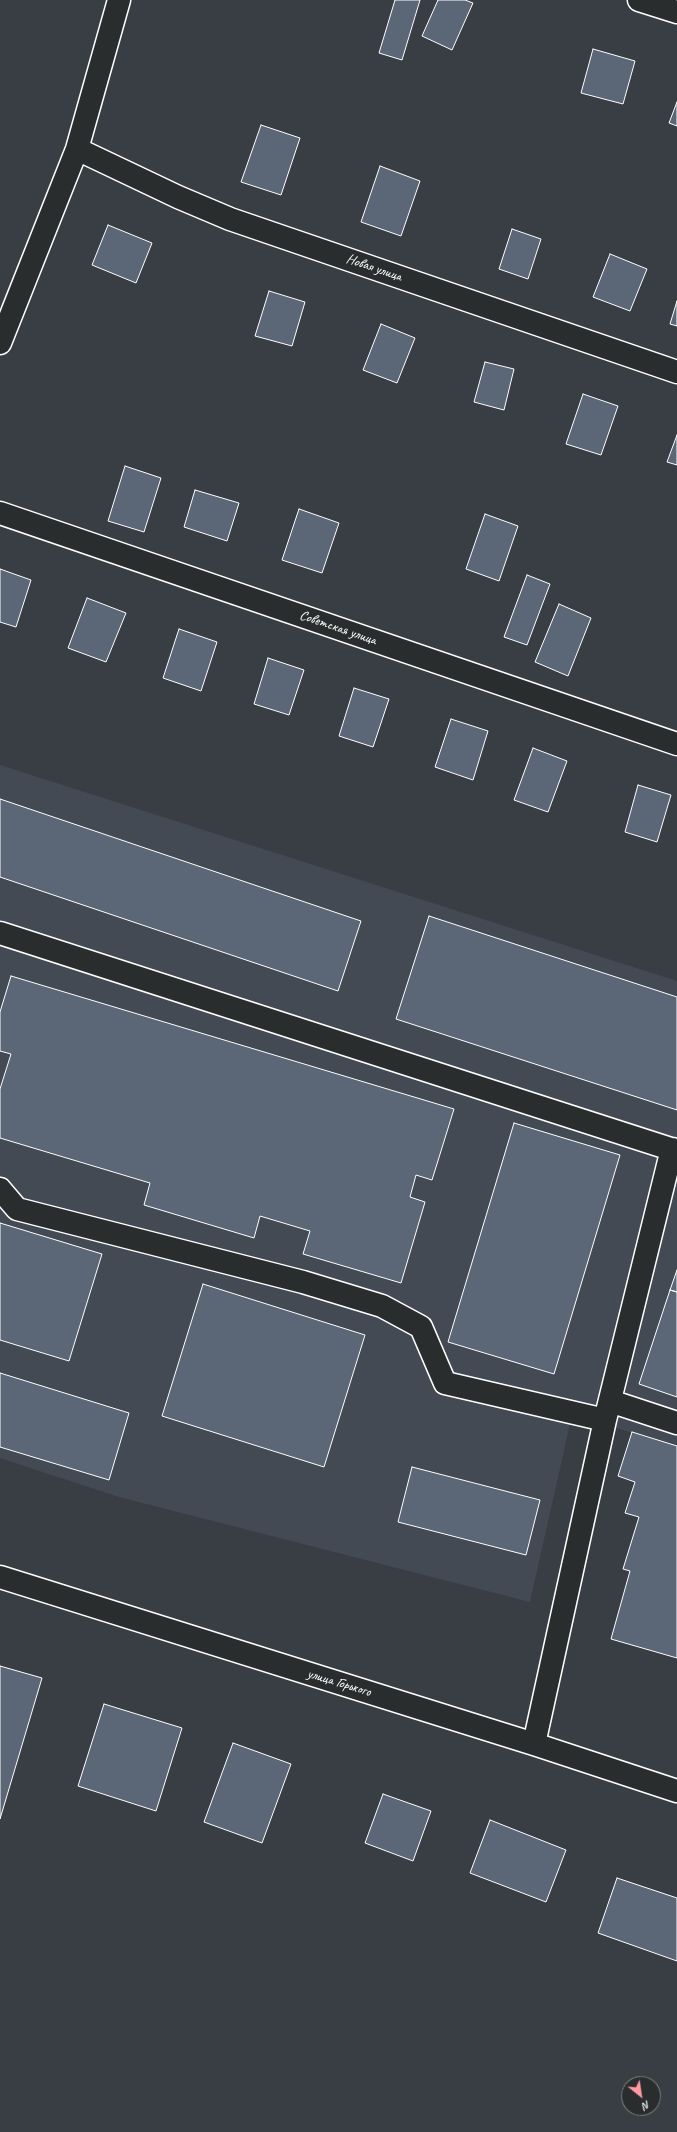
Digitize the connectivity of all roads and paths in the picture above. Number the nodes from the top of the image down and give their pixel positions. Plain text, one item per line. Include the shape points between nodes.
1 (119, 0) edge
2 (639, 0) edge
3 (677, 12) edge
4 (77, 149) junction
5 (0, 342) edge
6 (677, 372) edge
7 (0, 513) edge
8 (677, 744) edge
9 (0, 933) edge
10 (675, 1150) edge
11 (0, 1188) edge
12 (607, 1411) junction
13 (677, 1423) edge
14 (0, 1577) edge
15 (534, 1744) junction
16 (677, 1791) edge

1 - 4 street
2 - 3 street
4 - 5 street
4 - 6 street, Новая улица via 230,219
7 - 8 street, Советская улица
9 - 10 street
10 - 12 street
11 - 12 street via 17,1210 303,1282 382,1306 420,1327 445,1384
12 - 13 street
12 - 15 street
14 - 15 street, улица Горького
15 - 16 street, улица Горького

